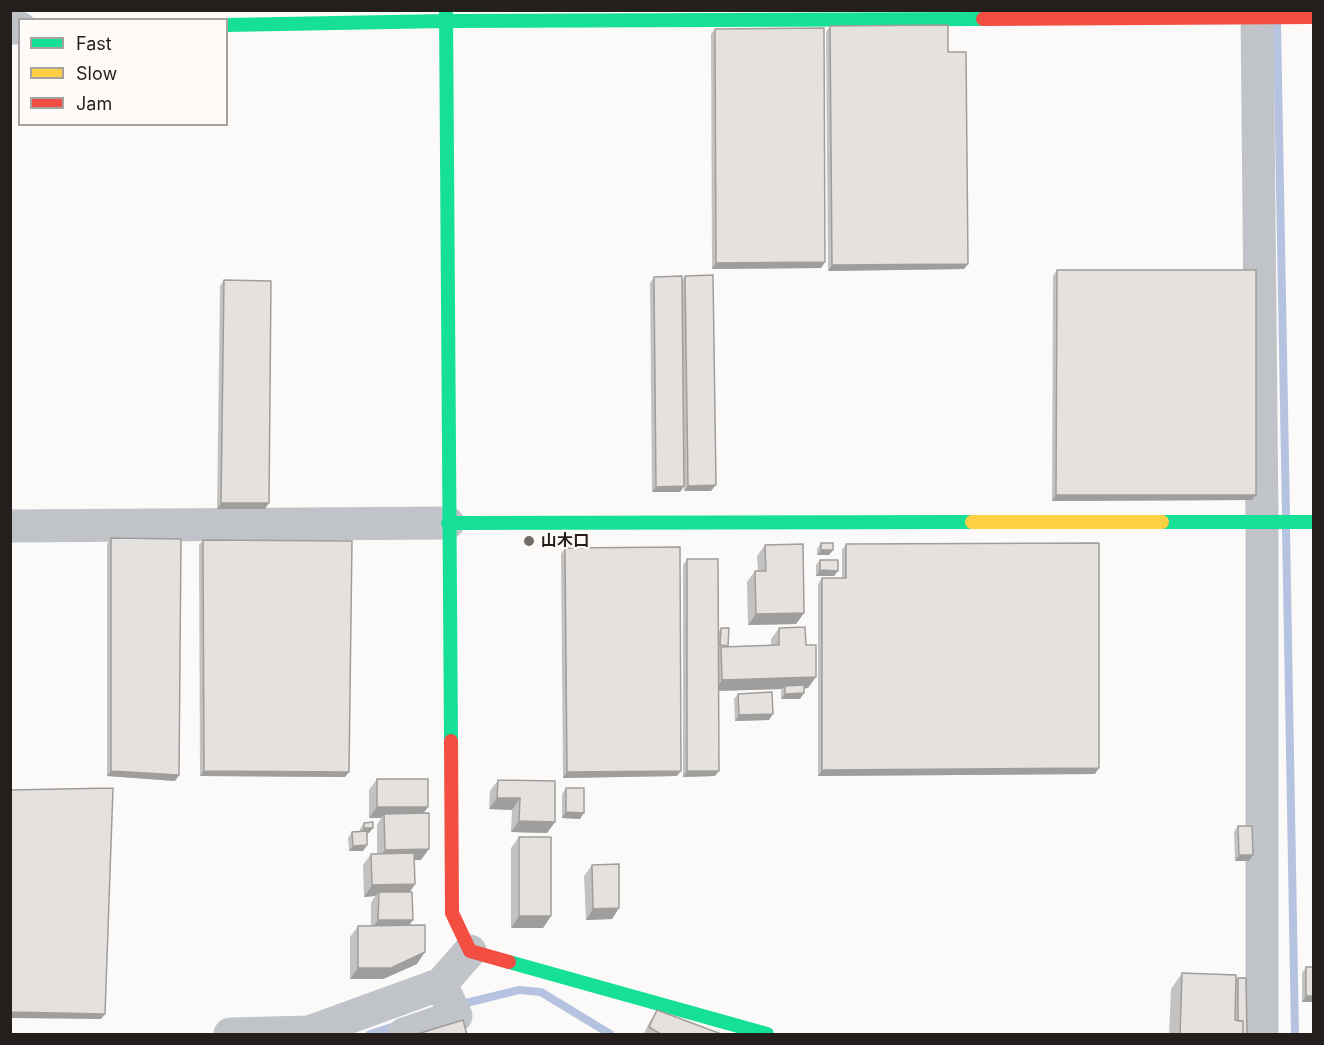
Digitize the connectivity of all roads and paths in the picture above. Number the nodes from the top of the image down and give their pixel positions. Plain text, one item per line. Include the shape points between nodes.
1 (1257, 14) edge
2 (446, 16) edge
3 (1314, 17) edge
4 (228, 25) edge
5 (1262, 522) junction
6 (1314, 522) edge
7 (448, 523) junction
8 (10, 526) edge
9 (470, 951) junction
10 (441, 984) junction
11 (230, 1035) edge
12 (404, 1035) edge
13 (767, 1035) edge
14 (1262, 1035) edge

1 - 2 street
1 - 3 street
1 - 5 street
2 - 4 street
2 - 7 street
5 - 6 street
5 - 7 street
5 - 14 street
7 - 8 street
7 - 9 street via 452,913
9 - 10 street
9 - 13 street
10 - 11 street via 309,1032
10 - 12 street via 456,1016

